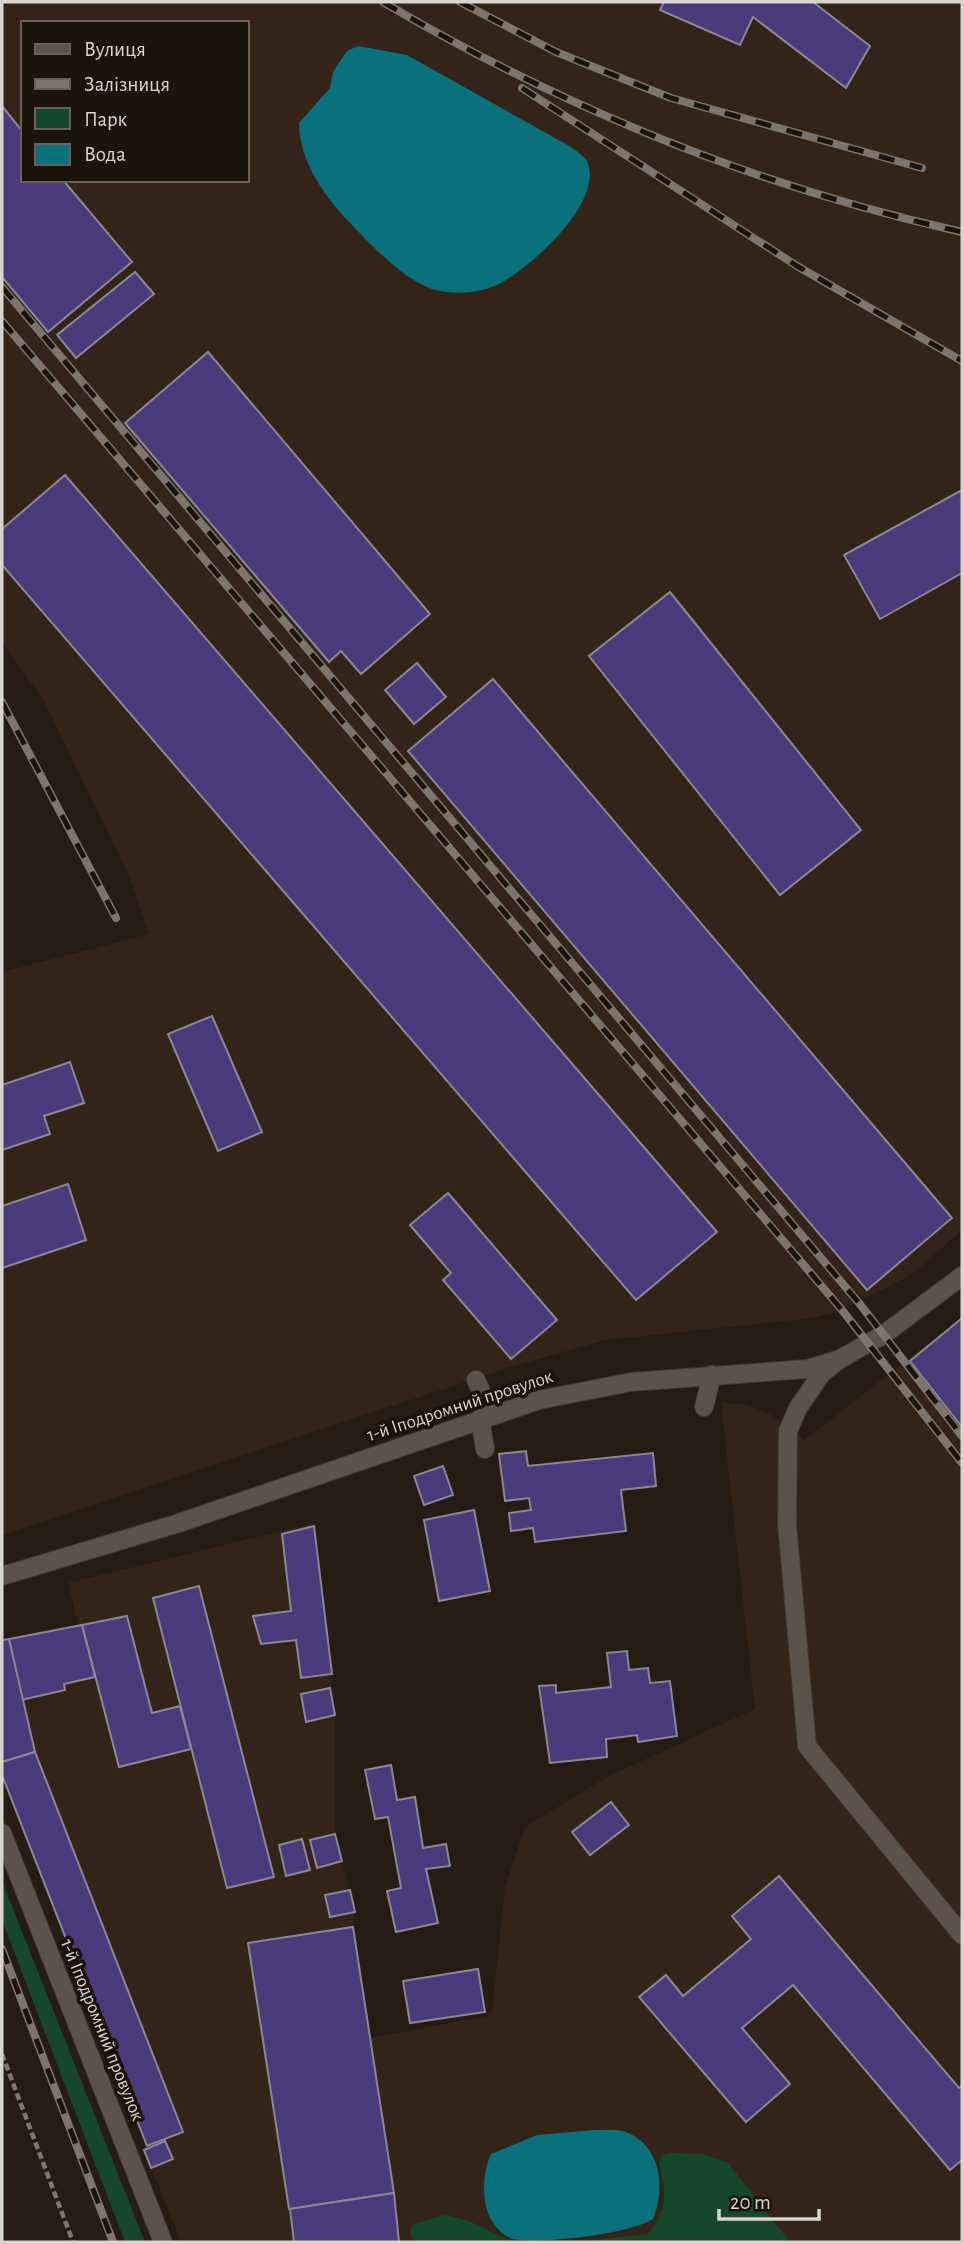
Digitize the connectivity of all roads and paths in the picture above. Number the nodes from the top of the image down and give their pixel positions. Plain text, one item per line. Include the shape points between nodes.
1 (962, 1276) edge
2 (840, 1359) junction
3 (712, 1376) junction
4 (476, 1380) dead end
5 (704, 1407) dead end
6 (486, 1416) junction
7 (485, 1449) dead end
8 (2, 1576) edge
9 (2, 1833) edge
10 (962, 1934) edge
11 (2, 2054) edge
12 (73, 2242) edge
13 (163, 2242) edge

1 - 2 street, 1-й Іподромний провулок via 883,1335
2 - 3 street, 1-й Іподромний провулок via 807,1369
2 - 10 street via 822,1373 788,1431 788,1524 807,1746
3 - 5 street
3 - 6 street, 1-й Іподромний провулок via 580,1390
4 - 6 street
6 - 7 street
6 - 8 street, 1-й Іподромний провулок via 176,1524
9 - 13 street, 1-й Іподромний провулок
11 - 12 path

